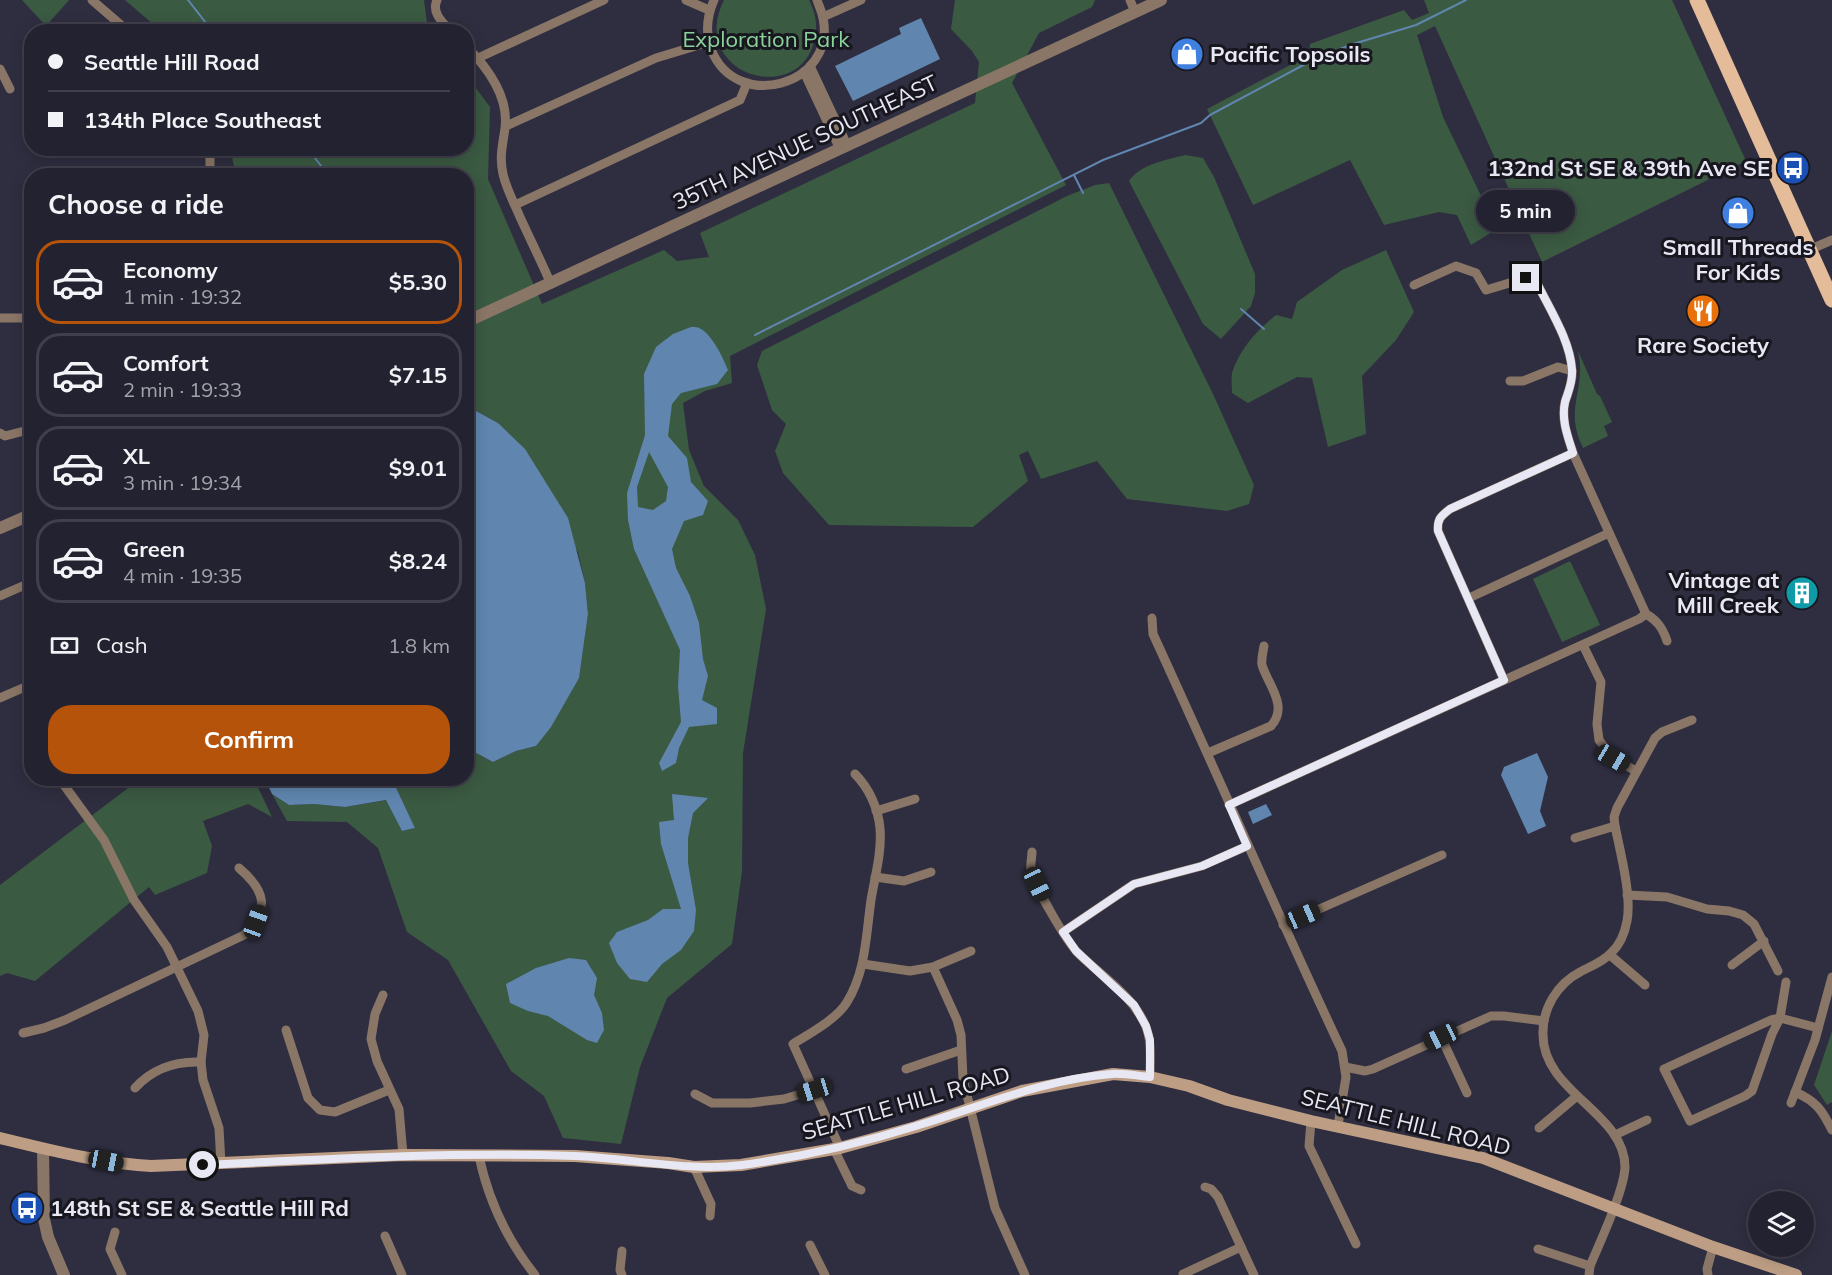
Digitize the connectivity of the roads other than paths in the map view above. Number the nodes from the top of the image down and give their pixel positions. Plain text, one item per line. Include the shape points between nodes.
1 (92, 0) edge
2 (604, 0) edge
3 (686, 0) edge
4 (714, 0) edge
5 (817, 0) edge
6 (861, 0) edge
7 (1161, 0) edge
8 (1697, 0) edge
9 (436, 3) edge
10 (1133, 6) edge
11 (710, 10) junction
12 (823, 17) junction
13 (120, 24) edge
14 (445, 24) edge
15 (709, 42) junction
16 (474, 54) edge
17 (478, 58) junction
18 (0, 69) edge
19 (807, 69) junction
20 (747, 83) junction
21 (10, 89) dead end
22 (506, 126) junction
23 (843, 147) junction
24 (514, 205) junction
25 (1832, 240) edge
26 (1809, 250) junction
27 (551, 284) junction
28 (1414, 285) dead end
29 (1832, 300) edge
30 (0, 318) edge
31 (24, 318) edge
32 (474, 318) edge
33 (1572, 371) junction
34 (1510, 381) dead end
35 (24, 431) edge
36 (2, 435) edge
37 (1573, 453) junction
38 (24, 518) edge
39 (0, 528) edge
40 (1609, 533) junction
41 (24, 586) edge
42 (0, 596) edge
43 (1469, 598) junction
44 (1646, 614) junction
45 (1152, 618) dead end
46 (1667, 641) dead end
47 (1583, 645) junction
48 (1264, 646) dead end
49 (1504, 680) junction
50 (24, 688) edge
51 (0, 698) edge
52 (1692, 720) dead end
53 (1208, 753) junction
54 (1636, 771) junction
55 (855, 774) dead end
56 (65, 786) edge
57 (915, 799) dead end
58 (1229, 805) junction
59 (876, 811) junction
60 (1615, 826) junction
61 (1575, 838) dead end
62 (1247, 846) junction
63 (1032, 852) dead end
64 (1442, 855) dead end
65 (239, 868) dead end
66 (931, 872) dead end
67 (875, 877) junction
68 (1627, 895) junction
69 (1283, 925) junction
70 (1063, 932) junction
71 (1764, 942) junction
72 (971, 951) dead end
73 (1610, 955) junction
74 (863, 964) junction
75 (1732, 965) dead end
76 (176, 966) junction
77 (933, 967) junction
78 (1778, 972) dead end
79 (1832, 977) edge
80 (1786, 982) dead end
81 (1645, 985) dead end
82 (383, 995) dead end
83 (1780, 1018) junction
84 (1544, 1021) junction
85 (1818, 1028) junction
86 (286, 1030) dead end
87 (23, 1033) dead end
88 (1441, 1037) junction
89 (961, 1050) junction
90 (201, 1062) junction
91 (1346, 1067) junction
92 (906, 1069) dead end
93 (1150, 1077) junction
94 (135, 1088) dead end
95 (389, 1090) junction
96 (814, 1090) junction
97 (1796, 1092) junction
98 (1467, 1093) dead end
99 (695, 1094) dead end
100 (1577, 1096) junction
101 (1791, 1103) dead end
102 (969, 1109) junction
103 (1647, 1120) dead end
104 (1311, 1121) junction
105 (1338, 1125) junction
106 (1539, 1128) dead end
107 (1832, 1130) edge
108 (1615, 1136) junction
109 (0, 1138) edge
110 (43, 1149) junction
111 (837, 1149) junction
112 (403, 1155) junction
113 (479, 1156) junction
114 (221, 1164) junction
115 (694, 1167) junction
116 (1205, 1187) dead end
117 (861, 1190) dead end
118 (1613, 1209) junction
119 (710, 1216) dead end
120 (115, 1232) dead end
121 (385, 1236) dead end
122 (1356, 1244) dead end
123 (810, 1245) dead end
124 (1241, 1247) junction
125 (1713, 1247) junction
126 (1538, 1249) dead end
127 (622, 1251) dead end
128 (1589, 1270) edge
129 (1183, 1274) edge
130 (64, 1275) edge
131 (122, 1275) edge
132 (402, 1275) edge
133 (535, 1275) edge
134 (622, 1275) edge
135 (825, 1275) edge
136 (1025, 1275) edge
137 (1254, 1275) edge
138 (1708, 1275) edge
139 (1796, 1275) edge

1 - 13 street
2 - 17 street
3 - 11 street
4 - 11 street
5 - 12 street
6 - 12 street
7 - 10 street, 35TH AVENUE SOUTHEAST
8 - 26 main road
9 - 14 street via 436,14
10 - 23 street, 35TH AVENUE SOUTHEAST
11 - 15 street
12 - 19 street via 822,43
15 - 20 street via 719,63
15 - 22 street via 656,57
16 - 17 street
17 - 22 street via 499,94
18 - 21 street
19 - 20 street via 786,83 766,87
19 - 23 street
20 - 24 street via 740,100
22 - 24 street via 500,153
23 - 27 street, 35TH AVENUE SOUTHEAST
24 - 27 street
25 - 26 street
26 - 29 main road
27 - 32 street, 35TH AVENUE SOUTHEAST
28 - 33 street via 1456,266 1476,273 1486,290 1532,279 1567,346
30 - 31 street
33 - 34 street via 1558,367 1524,381
33 - 37 street via 1564,414
35 - 36 street
37 - 40 street
37 - 43 street via 1440,517 1438,531
38 - 39 street
40 - 43 street
40 - 44 street
41 - 42 street
43 - 49 street
44 - 46 street via 1655,619
44 - 47 street
45 - 53 street via 1153,634
47 - 49 street
47 - 54 street via 1601,682 1599,740 1613,758
48 - 53 street via 1261,662 1279,705 1275,721
49 - 58 street
50 - 51 street
52 - 54 street via 1654,738
53 - 58 street
54 - 60 street via 1617,808
55 - 59 street via 866,786
56 - 76 street via 104,840 134,900
57 - 59 street
58 - 62 street
59 - 67 street via 880,847
60 - 61 street
60 - 68 street
62 - 69 street
62 - 70 street via 1202,866 1134,884
63 - 70 street via 1030,870
64 - 69 street
65 - 76 street via 261,892 262,908 256,922 244,935
66 - 67 street via 904,881
67 - 74 street
68 - 71 street via 1667,897 1743,915 1754,924
68 - 73 street via 1628,919
69 - 91 street
70 - 93 street via 1076,951 1134,1005 1150,1040
71 - 75 street
71 - 78 street
72 - 77 street
73 - 81 street
73 - 84 street via 1562,985
74 - 77 street via 910,971
74 - 96 street via 846,1005 793,1044
76 - 87 street via 65,1020
76 - 90 street via 198,1011 204,1035
77 - 89 street via 957,1020
79 - 85 street
80 - 83 street
82 - 95 street via 371,1039
83 - 83 street via 1664,1069 1690,1121 1752,1091
83 - 85 street
84 - 88 street via 1491,1016
84 - 100 street via 1545,1055
85 - 97 street
86 - 95 street via 308,1098 320,1110 335,1112
88 - 91 street via 1373,1069
88 - 98 street
89 - 92 street
89 - 102 street
90 - 94 street via 176,1062 145,1077
90 - 114 street via 219,1128
91 - 105 street
93 - 102 main road, SEATTLE HILL ROAD via 1113,1074 1067,1082 1022,1091
93 - 104 main road, SEATTLE HILL ROAD
95 - 112 street via 399,1109
96 - 99 street via 750,1103 712,1103
96 - 111 street
97 - 101 street
97 - 107 street via 1822,1111
100 - 106 street
100 - 108 street
102 - 111 main road, SEATTLE HILL ROAD
102 - 136 street via 995,1208
103 - 108 street
104 - 105 main road, SEATTLE HILL ROAD
104 - 122 street via 1309,1146
105 - 118 main road, SEATTLE HILL ROAD via 1483,1158
108 - 118 street via 1625,1169
109 - 110 main road, SEATTLE HILL ROAD
110 - 114 main road, SEATTLE HILL ROAD via 125,1164
110 - 130 street via 44,1219
111 - 115 main road, SEATTLE HILL ROAD via 741,1165
111 - 117 street via 852,1186
112 - 113 main road, SEATTLE HILL ROAD
112 - 114 main road, SEATTLE HILL ROAD
113 - 115 main road, SEATTLE HILL ROAD via 575,1156
113 - 133 street via 498,1213 519,1255
115 - 119 street via 711,1204
116 - 124 street via 1218,1197
118 - 125 main road, SEATTLE HILL ROAD
118 - 128 street
120 - 131 street via 110,1249
121 - 132 street
123 - 135 street
124 - 129 street
124 - 137 street
125 - 138 street
125 - 139 main road, SEATTLE HILL ROAD
126 - 128 street
127 - 134 street

